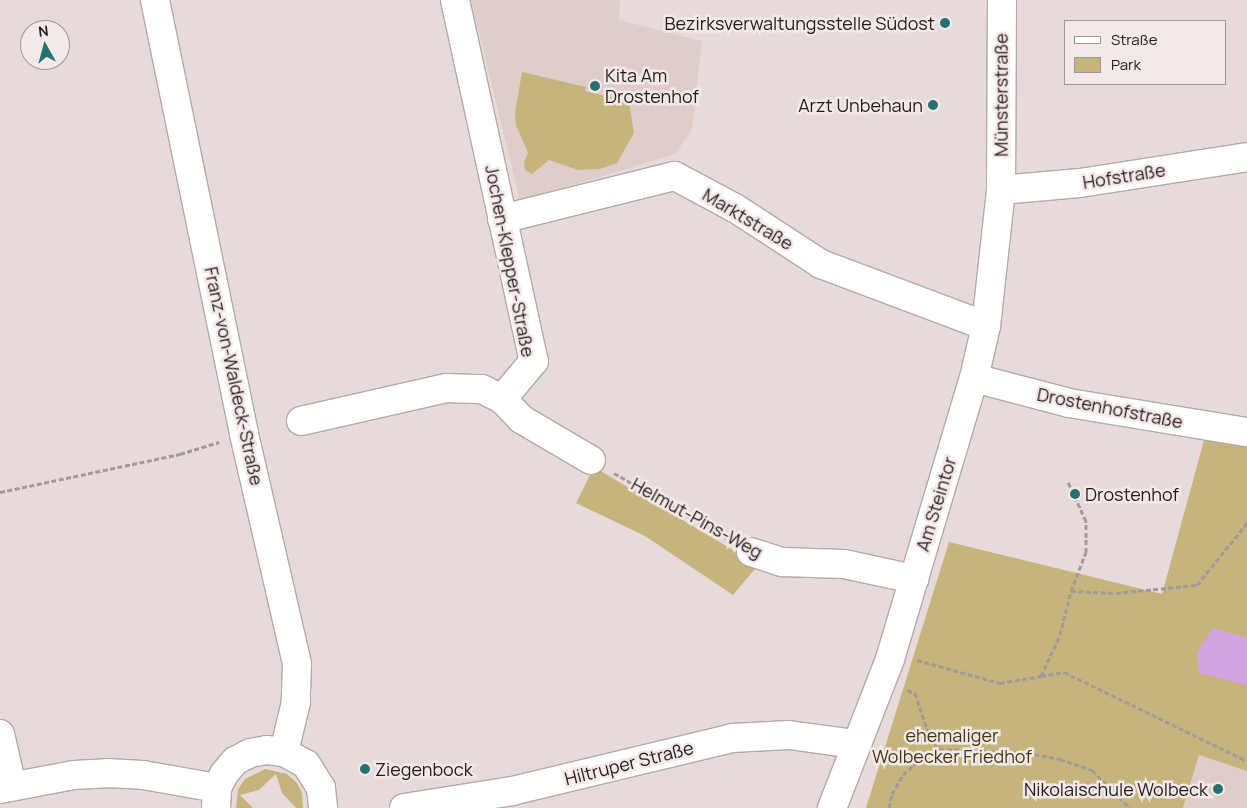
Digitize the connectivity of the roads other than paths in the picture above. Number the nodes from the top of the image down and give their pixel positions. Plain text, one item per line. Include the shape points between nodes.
1 (155, 0) edge
2 (455, 0) edge
3 (1002, 0) edge
4 (1247, 157) edge
5 (1001, 190) junction
6 (502, 219) junction
7 (986, 326) junction
8 (974, 378) junction
9 (502, 399) junction
10 (301, 421) dead end
11 (1247, 432) edge
12 (592, 460) road end
13 (751, 552) road end
14 (914, 579) junction
15 (0, 734) edge
16 (855, 744) junction
17 (284, 752) junction
18 (6, 787) edge
19 (217, 798) edge
20 (323, 808) edge
21 (404, 808) edge
22 (832, 808) edge

1 - 17 street, Franz-von-Waldeck-Straße via 244,434 297,664 295,709
2 - 6 street, Jochen-Klepper-Straße
3 - 5 street, Münsterstraße
4 - 5 street, Hofstraße via 1080,183
5 - 7 street, Am Steintor
6 - 7 street, Marktstraße via 675,176 736,208 821,264
6 - 9 street, Jochen-Klepper-Straße via 534,361
7 - 8 street, Am Steintor
8 - 11 street, Drostenhofstraße via 1069,403
8 - 14 street, Am Steintor
9 - 10 street via 482,389 446,388
9 - 12 street via 520,419
13 - 14 street, Helmut-Pins-Weg via 782,562 844,564
14 - 16 street, Am Steintor via 881,684
15 - 18 street
16 - 21 street, Hiltruper Straße via 789,735 732,738 512,791
16 - 22 street, Am Steintor
17 - 19 street via 266,750 250,753 236,761
17 - 20 street via 306,764 315,775 321,788
18 - 19 street via 74,775 108,773 142,775

